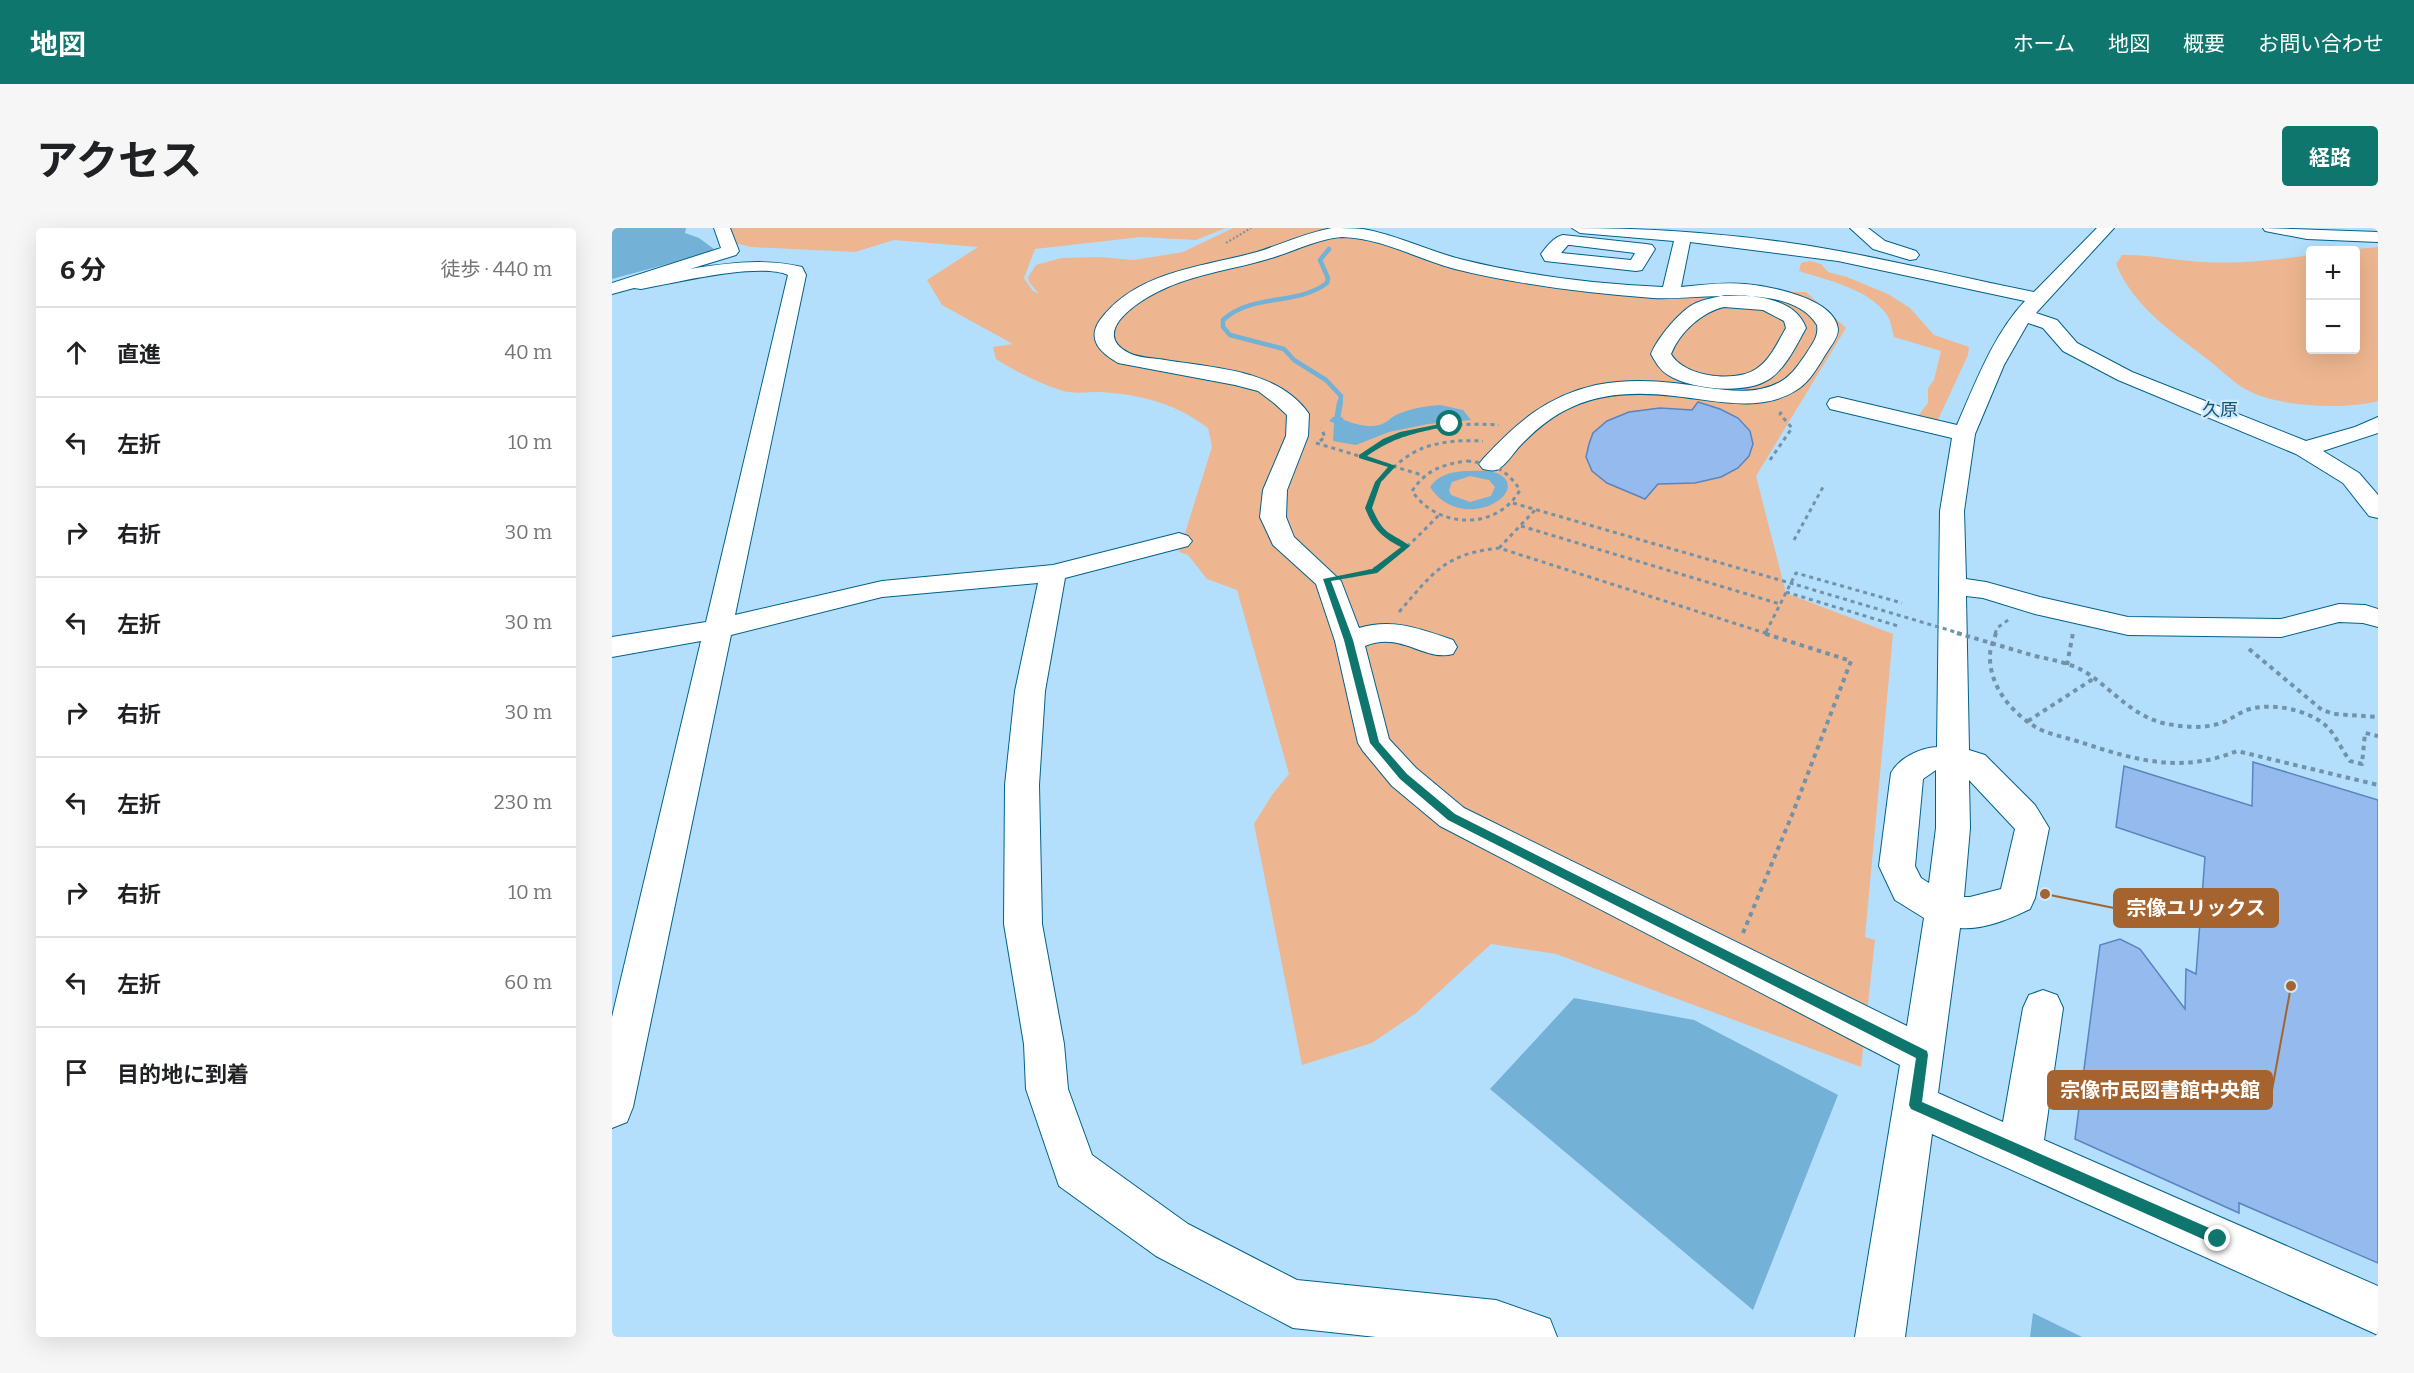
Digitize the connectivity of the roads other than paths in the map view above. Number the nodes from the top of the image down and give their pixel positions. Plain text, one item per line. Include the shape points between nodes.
1 (723, 228) edge
2 (1407, 228) edge
3 (1580, 228) edge
4 (1858, 228) edge
5 (2106, 228) edge
6 (2271, 228) edge
7 (2378, 237) edge
8 (1385, 238) junction
9 (1683, 238) junction
10 (712, 258) junction
11 (635, 282) junction
12 (612, 283) edge
13 (612, 289) edge
14 (2002, 290) junction
15 (1671, 293) junction
16 (2040, 299) junction
17 (2024, 315) junction
18 (1793, 333) joint
19 (1838, 404) dead end
20 (2378, 424) edge
21 (1964, 434) junction
22 (2304, 449) junction
23 (1491, 464) road end
24 (2378, 512) edge
25 (1179, 541) dead end
26 (1053, 573) junction
27 (1951, 586) junction
28 (2378, 618) edge
29 (717, 629) junction
30 (1349, 640) junction
31 (1443, 646) dead end
32 (612, 647) edge
33 (1954, 757) junction
34 (1944, 911) junction
35 (2043, 1008) dead end
36 (1922, 1055) junction
37 (1916, 1105) junction
38 (612, 1107) edge
39 (2020, 1151) junction
40 (2378, 1311) edge
41 (1532, 1337) edge
42 (1880, 1337) edge

1 - 10 street via 730,251
2 - 8 street
3 - 9 street via 1649,242
4 - 14 street via 1878,245 2006,285
5 - 16 street
6 - 7 street
8 - 15 street via 1432,257 1508,276 1567,286
8 - 30 street via 1358,233 1309,237 1264,255 1165,282 1129,301 1103,328 1102,337 1113,352 1125,359 1265,387 1298,414 1297,436 1275,490 1273,517 1282,540 1327,579
9 - 14 street via 1838,256
9 - 15 street
10 - 11 street
10 - 12 street
11 - 13 street
11 - 29 street via 767,267 791,269 797,275
14 - 16 street
15 - 23 street via 1736,289 1792,299 1820,315 1828,334 1799,378 1779,390 1751,397 1659,388 1588,393 1548,409
16 - 17 street
17 - 21 street via 1994,365
17 - 22 street via 2050,324 2070,347 2125,376
18 - 18 street via 1793,319 1779,309 1745,301 1724,301 1695,311 1665,344 1661,354 1669,367 1690,377 1726,383 1746,381 1768,369
19 - 21 street
20 - 22 street
21 - 27 street via 1952,511
22 - 24 street via 2351,478
25 - 26 street
26 - 29 street via 882,589
26 - 41 street via 1030,691 1022,786 1023,924 1044,1044 1047,1089 1075,1170 1172,1240 1293,1304 1496,1325
27 - 28 street via 1986,590 2128,626 2281,628 2339,613
27 - 33 street
29 - 32 street
29 - 38 street
30 - 31 street via 1388,630
30 - 36 street via 1374,743 1404,777 1452,817
33 - 34 street via 1953,828
33 - 34 street via 1930,759 1907,773 1897,867 1908,889
33 - 34 street via 1974,764 2032,828 2018,898 1970,913
34 - 36 street
35 - 39 street
36 - 37 street
37 - 39 street
37 - 42 street
39 - 40 street

